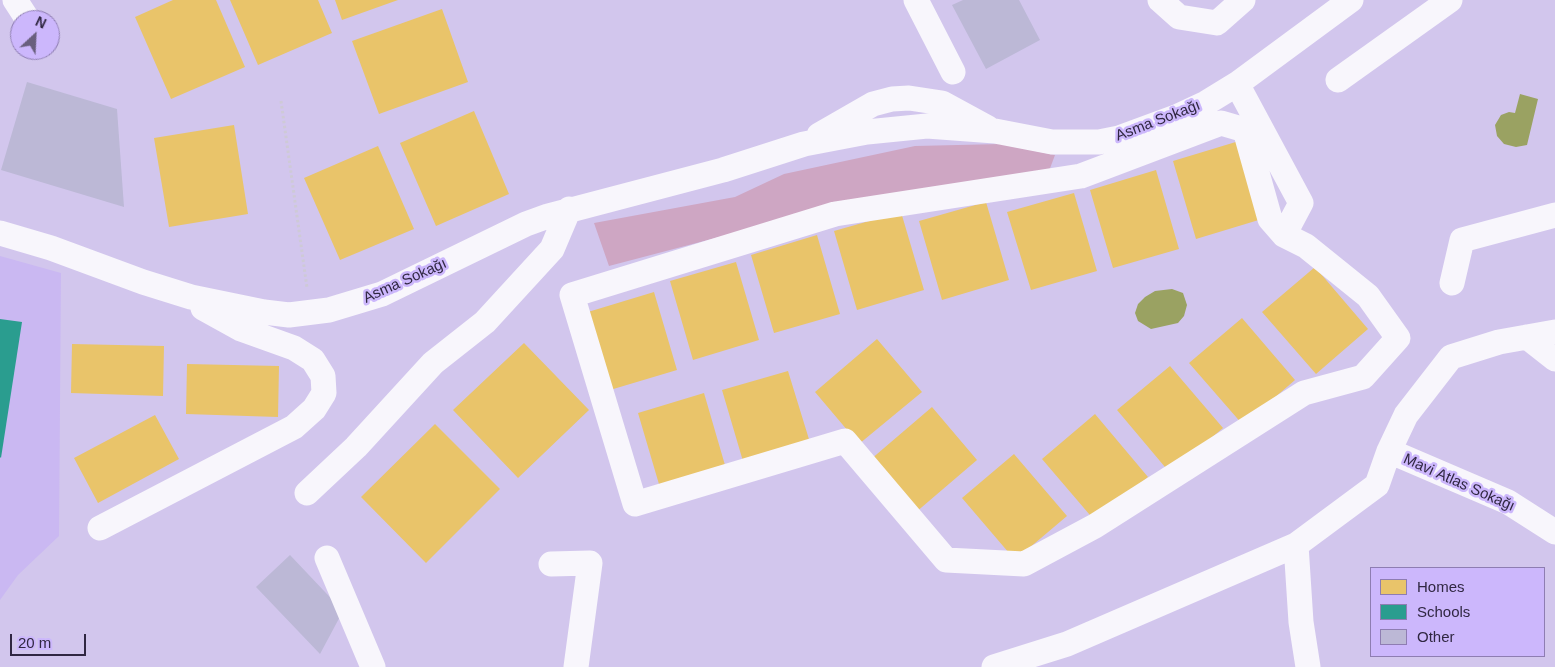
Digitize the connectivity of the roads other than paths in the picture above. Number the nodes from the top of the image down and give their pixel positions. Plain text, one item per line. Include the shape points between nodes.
1 (916, 0) edge
2 (1160, 0) edge
3 (1244, 0) edge
4 (1351, 0) edge
5 (1450, 0) edge
6 (953, 72) dead end
7 (1338, 80) dead end
8 (1237, 84) junction
9 (569, 209) junction
10 (1555, 215) edge
11 (0, 233) edge
12 (1284, 235) junction
13 (1452, 283) dead end
14 (175, 292) junction
15 (1555, 332) edge
16 (1528, 337) junction
17 (1555, 359) edge
18 (1389, 451) junction
19 (307, 493) dead end
20 (100, 528) dead end
21 (1555, 532) edge
22 (1296, 546) junction
23 (327, 558) dead end
24 (551, 564) dead end
25 (1041, 660) edge
26 (374, 667) edge
27 (576, 667) edge
28 (994, 667) edge
29 (1308, 667) edge

1 - 6 street
2 - 3 street via 1179,17 1216,23
4 - 8 street, Asma Sokağı
5 - 7 street
8 - 9 street, Asma Sokağı via 1176,117 1099,142 1052,142 995,132 961,111 942,104 909,98 892,99 873,104 804,144 723,170
8 - 12 street via 1301,203
9 - 14 street, Asma Sokağı via 526,224 382,294 329,310 310,314 264,312
9 - 19 street via 552,249 485,322 433,363 356,447
10 - 13 street via 1462,240
11 - 14 street, Asma Sokağı
12 - 12 street via 1270,219 1245,130 1221,123 1081,176 835,214 572,295 635,504 845,441 946,560 1024,564 1095,526 1304,393 1363,378 1398,338 1368,296 1306,246
14 - 20 street via 241,329 294,348 313,360 323,376 324,392 314,409 294,427
15 - 16 street
16 - 17 street
16 - 18 street via 1451,357 1406,415
18 - 21 street, Mavi Atlas Sokağı via 1508,502
18 - 22 street via 1377,484
22 - 25 street via 1067,644
22 - 29 street via 1301,622
23 - 26 street
24 - 27 street via 590,563
25 - 28 street

